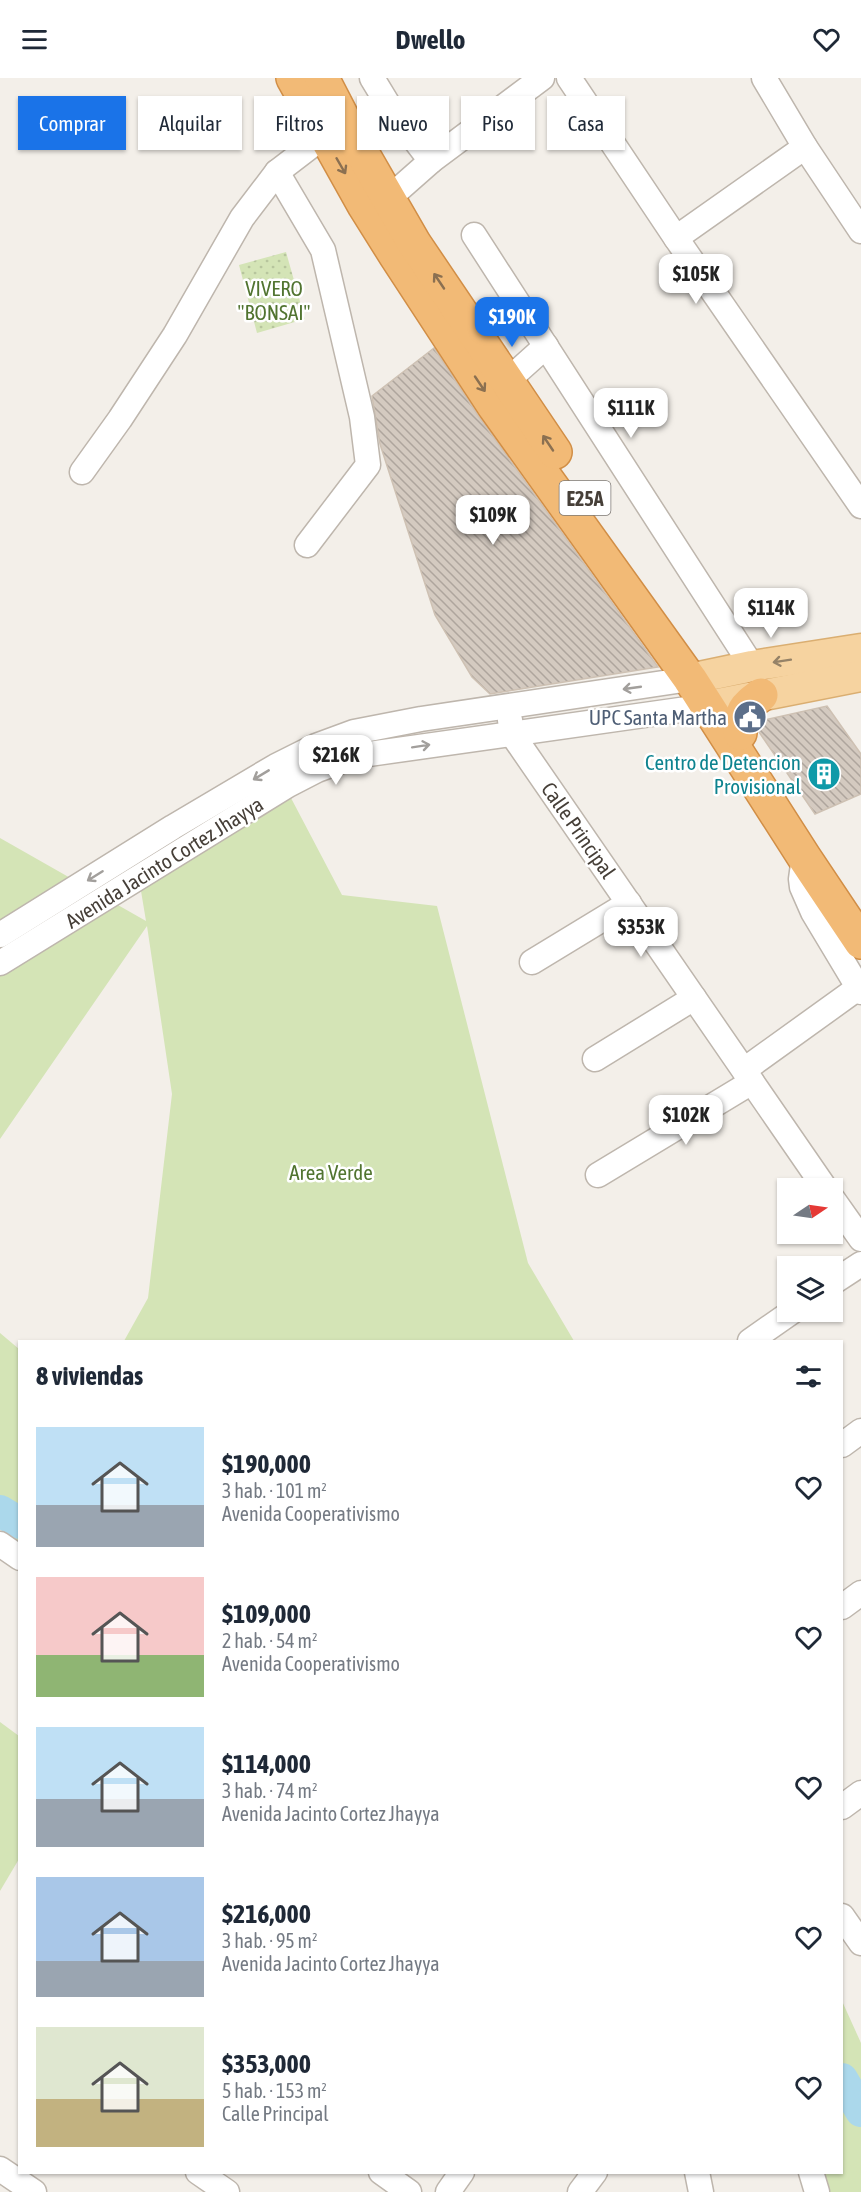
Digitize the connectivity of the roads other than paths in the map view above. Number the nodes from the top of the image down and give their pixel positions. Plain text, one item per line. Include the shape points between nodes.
1 (293, 78) edge
2 (322, 78) edge
3 (372, 78) edge
4 (542, 78) edge
5 (569, 78) edge
6 (764, 78) edge
7 (303, 96) edge
8 (805, 147) junction
9 (306, 150) edge
10 (332, 150) edge
11 (431, 161) junction
12 (277, 172) junction
13 (389, 198) junction
14 (861, 231) edge
15 (474, 235) dead end
16 (676, 238) junction
17 (546, 346) junction
18 (507, 381) junction
19 (82, 471) dead end
20 (861, 506) edge
21 (306, 545) dead end
22 (861, 649) edge
23 (861, 676) edge
24 (757, 680) junction
25 (694, 685) junction
26 (507, 706) junction
27 (740, 733) junction
28 (512, 734) junction
29 (804, 857) junction
30 (629, 903) junction
31 (861, 910) edge
32 (0, 935) edge
33 (861, 942) edge
34 (532, 962) dead end
35 (0, 963) edge
36 (859, 990) edge
37 (694, 998) junction
38 (595, 1059) dead end
39 (748, 1076) junction
40 (598, 1174) dead end
41 (818, 1178) edge
42 (843, 1214) edge
43 (861, 1239) edge
44 (861, 1264) edge
45 (843, 1276) edge
46 (777, 1322) edge
47 (751, 1340) edge
48 (861, 1431) edge
49 (843, 1444) edge
50 (0, 1544) edge
51 (18, 1557) edge
52 (861, 1593) edge
53 (843, 1606) edge
54 (861, 1793) edge
55 (843, 1806) edge
56 (843, 1917) edge
57 (861, 1943) edge
58 (0, 2169) edge
59 (201, 2174) edge
60 (384, 2174) edge
61 (461, 2174) edge
62 (697, 2174) edge
63 (812, 2174) edge
64 (34, 2192) edge
65 (227, 2192) edge
66 (409, 2192) edge
67 (448, 2192) edge
68 (700, 2192) edge
69 (817, 2192) edge

1 - 7 highway, E25A
2 - 13 highway, E25A
3 - 11 street
4 - 11 street
5 - 16 street
6 - 8 street
8 - 14 street
8 - 16 street
9 - 12 street
10 -> 25 highway, E25A via 390,248 494,406
11 - 13 street
12 - 19 street via 242,218 175,335
12 - 21 street via 323,250 363,417 368,465
18 -> 13 highway, E25A via 414,243
15 - 17 street
16 - 20 street
17 - 18 street
17 - 24 street
25 -> 18 highway, E25A
22 -> 24 main road, Avenida Jacinto Cortez Jhayya
23 - 24 main road, Avenida Jacinto Cortez Jhayya
24 - 25 main road, Avenida Jacinto Cortez Jhayya
24 - 27 highway via 741,716
25 -> 26 street, Avenida Jacinto Cortez Jhayya
25 - 27 highway, E25A
25 - 28 street, Avenida Jacinto Cortez Jhayya
25 - 29 highway, E25A
26 - 28 street, Calle Principal
26 -> 32 street, Avenida Jacinto Cortez Jhayya via 354,732 316,746 172,827
27 - 31 highway, E25A
28 - 30 street, Calle Principal
35 -> 28 street, Avenida Jacinto Cortez Jhayya via 317,770 355,756
29 - 33 highway, E25A
29 - 36 street via 802,887
30 - 34 street
30 - 37 street, Calle Principal
36 - 39 street
37 - 38 street
37 - 39 street, Calle Principal
39 - 40 street
39 - 41 street, Calle Principal
42 - 43 street
44 - 45 street
46 - 47 street
48 - 49 street
50 - 51 street
52 - 53 street
54 - 55 street
56 - 57 street
58 - 64 street
59 - 65 street
60 - 66 street
61 - 67 street
62 - 68 street
63 - 69 street

